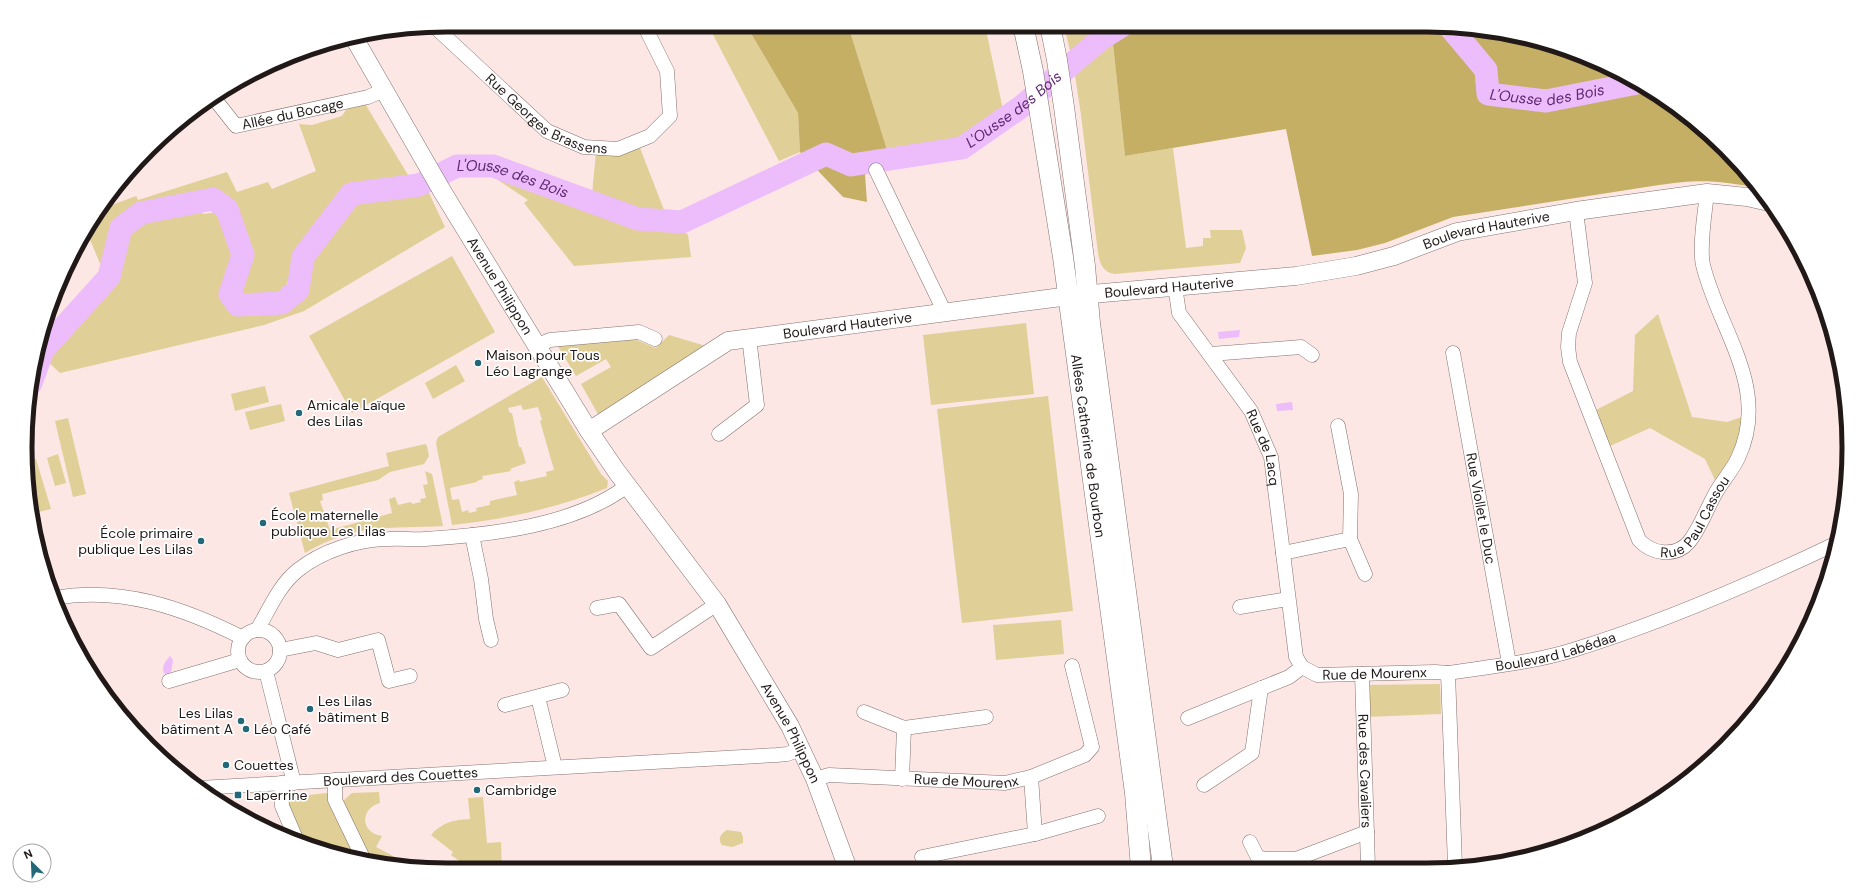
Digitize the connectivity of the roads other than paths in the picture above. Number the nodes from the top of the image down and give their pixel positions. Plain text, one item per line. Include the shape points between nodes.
1 (441, 32) edge
2 (648, 32) edge
3 (1025, 32) edge
4 (1051, 32) edge
5 (357, 42) edge
6 (384, 90) junction
7 (217, 102) edge
8 (876, 170) dead end
9 (1707, 193) junction
10 (1760, 200) edge
11 (1576, 211) junction
12 (1174, 286) junction
13 (1078, 295) junction
14 (944, 311) junction
15 (749, 337) junction
16 (656, 340) dead end
17 (538, 345) junction
18 (1453, 353) dead end
19 (1211, 354) junction
20 (1312, 355) dead end
21 (1338, 426) dead end
22 (589, 431) junction
23 (719, 434) dead end
24 (628, 485) junction
25 (472, 535) junction
26 (1350, 539) junction
27 (1830, 546) edge
28 (1282, 554) junction
29 (1365, 574) dead end
30 (60, 597) edge
31 (1288, 599) junction
32 (717, 604) junction
33 (1240, 607) dead end
34 (597, 608) dead end
35 (258, 630) junction
36 (243, 638) junction
37 (491, 640) dead end
38 (280, 650) junction
39 (240, 660) junction
40 (1509, 663) junction
41 (1072, 666) dead end
42 (1302, 667) junction
43 (266, 671) junction
44 (1448, 673) junction
45 (1362, 674) junction
46 (410, 676) dead end
47 (169, 681) dead end
48 (1261, 688) junction
49 (562, 690) dead end
50 (538, 697) junction
51 (505, 705) dead end
52 (864, 712) dead end
53 (986, 717) dead end
54 (1188, 718) dead end
55 (904, 728) junction
56 (802, 749) junction
57 (555, 767) junction
58 (1031, 777) junction
59 (815, 779) junction
60 (902, 779) junction
61 (335, 780) junction
62 (288, 783) junction
63 (1204, 785) dead end
64 (209, 787) edge
65 (1098, 816) dead end
66 (1366, 832) junction
67 (294, 833) edge
68 (1035, 834) junction
69 (1250, 842) dead end
70 (361, 854) edge
71 (922, 857) dead end
72 (1455, 862) edge
73 (846, 863) edge
74 (1141, 863) edge
75 (1162, 863) edge
76 (1368, 863) edge

1 - 2 street, Rue Georges Brassens via 547,131 584,147 618,149 650,136 670,116 667,71
3 - 13 main road, Allées Catherine de Bourbon
4 - 13 main road, Allées Catherine de Bourbon via 1085,266
5 - 6 street, Avenue Philippon
6 - 7 street, Allée du Bocage via 368,98 236,126
6 - 17 street, Avenue Philippon via 442,191
8 - 14 street
9 - 10 street, Boulevard Hauterive
9 - 11 street, Boulevard Hauterive
9 - 11 street, Rue Paul Cassou via 1703,265 1725,327 1741,362 1749,416 1738,458 1694,533 1682,548 1667,553 1651,549 1639,540 1570,362 1569,333 1585,283
11 - 12 street, Boulevard Hauterive via 1457,232 1394,256 1356,266 1296,276
12 - 13 street, Boulevard Hauterive
12 - 19 street, Rue de Lacq via 1179,313
13 - 14 street, Boulevard Hauterive
13 - 74 main road, Allées Catherine de Bourbon via 1136,793
13 - 75 main road, Allées Catherine de Bourbon
14 - 15 street, Boulevard Hauterive
15 - 22 street, Boulevard Hauterive via 728,341
15 - 23 street via 757,405
16 - 17 street via 639,332 550,340
17 - 22 street, Avenue Philippon
18 - 40 street, Rue Viollet le Duc
19 - 20 street via 1300,347
19 - 28 street, Rue de Lacq via 1252,411 1271,457
21 - 26 street via 1351,494
22 - 24 street, Avenue Philippon
24 - 25 street via 609,499 573,514 514,529
24 - 32 street, Avenue Philippon
25 - 35 street via 387,539 350,545 320,556 298,571 282,588
25 - 37 street
26 - 28 street
26 - 29 street
27 - 40 street, Boulevard Labédaa via 1690,610 1572,650
28 - 31 street, Rue de Lacq
30 - 36 street via 101,594 132,597 172,608
31 - 33 street
31 - 42 street, Rue de Lacq via 1296,657
32 - 34 street via 651,648 619,604
32 - 56 street, Avenue Philippon
35 - 36 street
35 - 38 street via 270,633 279,644
36 - 39 street via 239,648
38 - 43 street via 277,663
38 - 46 street via 316,643 338,650 378,640 389,681
39 - 43 street via 250,670
39 - 47 street
40 - 44 street, Boulevard Labédaa
41 - 58 street, Rue de Mourenx via 1092,747 1085,756
42 - 45 street, Rue de Mourenx via 1317,675
42 - 48 street, Rue de Mourenx via 1289,677
43 - 62 street
44 - 45 street, Rue de Mourenx
44 - 72 street
45 - 66 street, Rue des Cavaliers
48 - 54 street, Rue de Mourenx
48 - 63 street via 1252,753
49 - 50 street
50 - 51 street
50 - 57 street
52 - 55 street
53 - 55 street
55 - 60 street, Rue de Mourenx
56 - 57 street, Boulevard des Couettes via 777,755
56 - 59 street, Avenue Philippon
57 - 61 street, Boulevard des Couettes
58 - 60 street, Rue de Mourenx via 1005,783
58 - 68 street, Rue de Mourenx
59 - 60 street, Rue de Mourenx via 829,775
59 - 73 street, Avenue Philippon
61 - 62 street, Boulevard des Couettes
61 - 70 street via 336,800
62 - 64 street, Boulevard des Couettes
62 - 67 street via 282,806
65 - 68 street
66 - 69 street via 1296,859 1263,859 1257,856
66 - 76 street, Rue des Cavaliers
68 - 71 street

